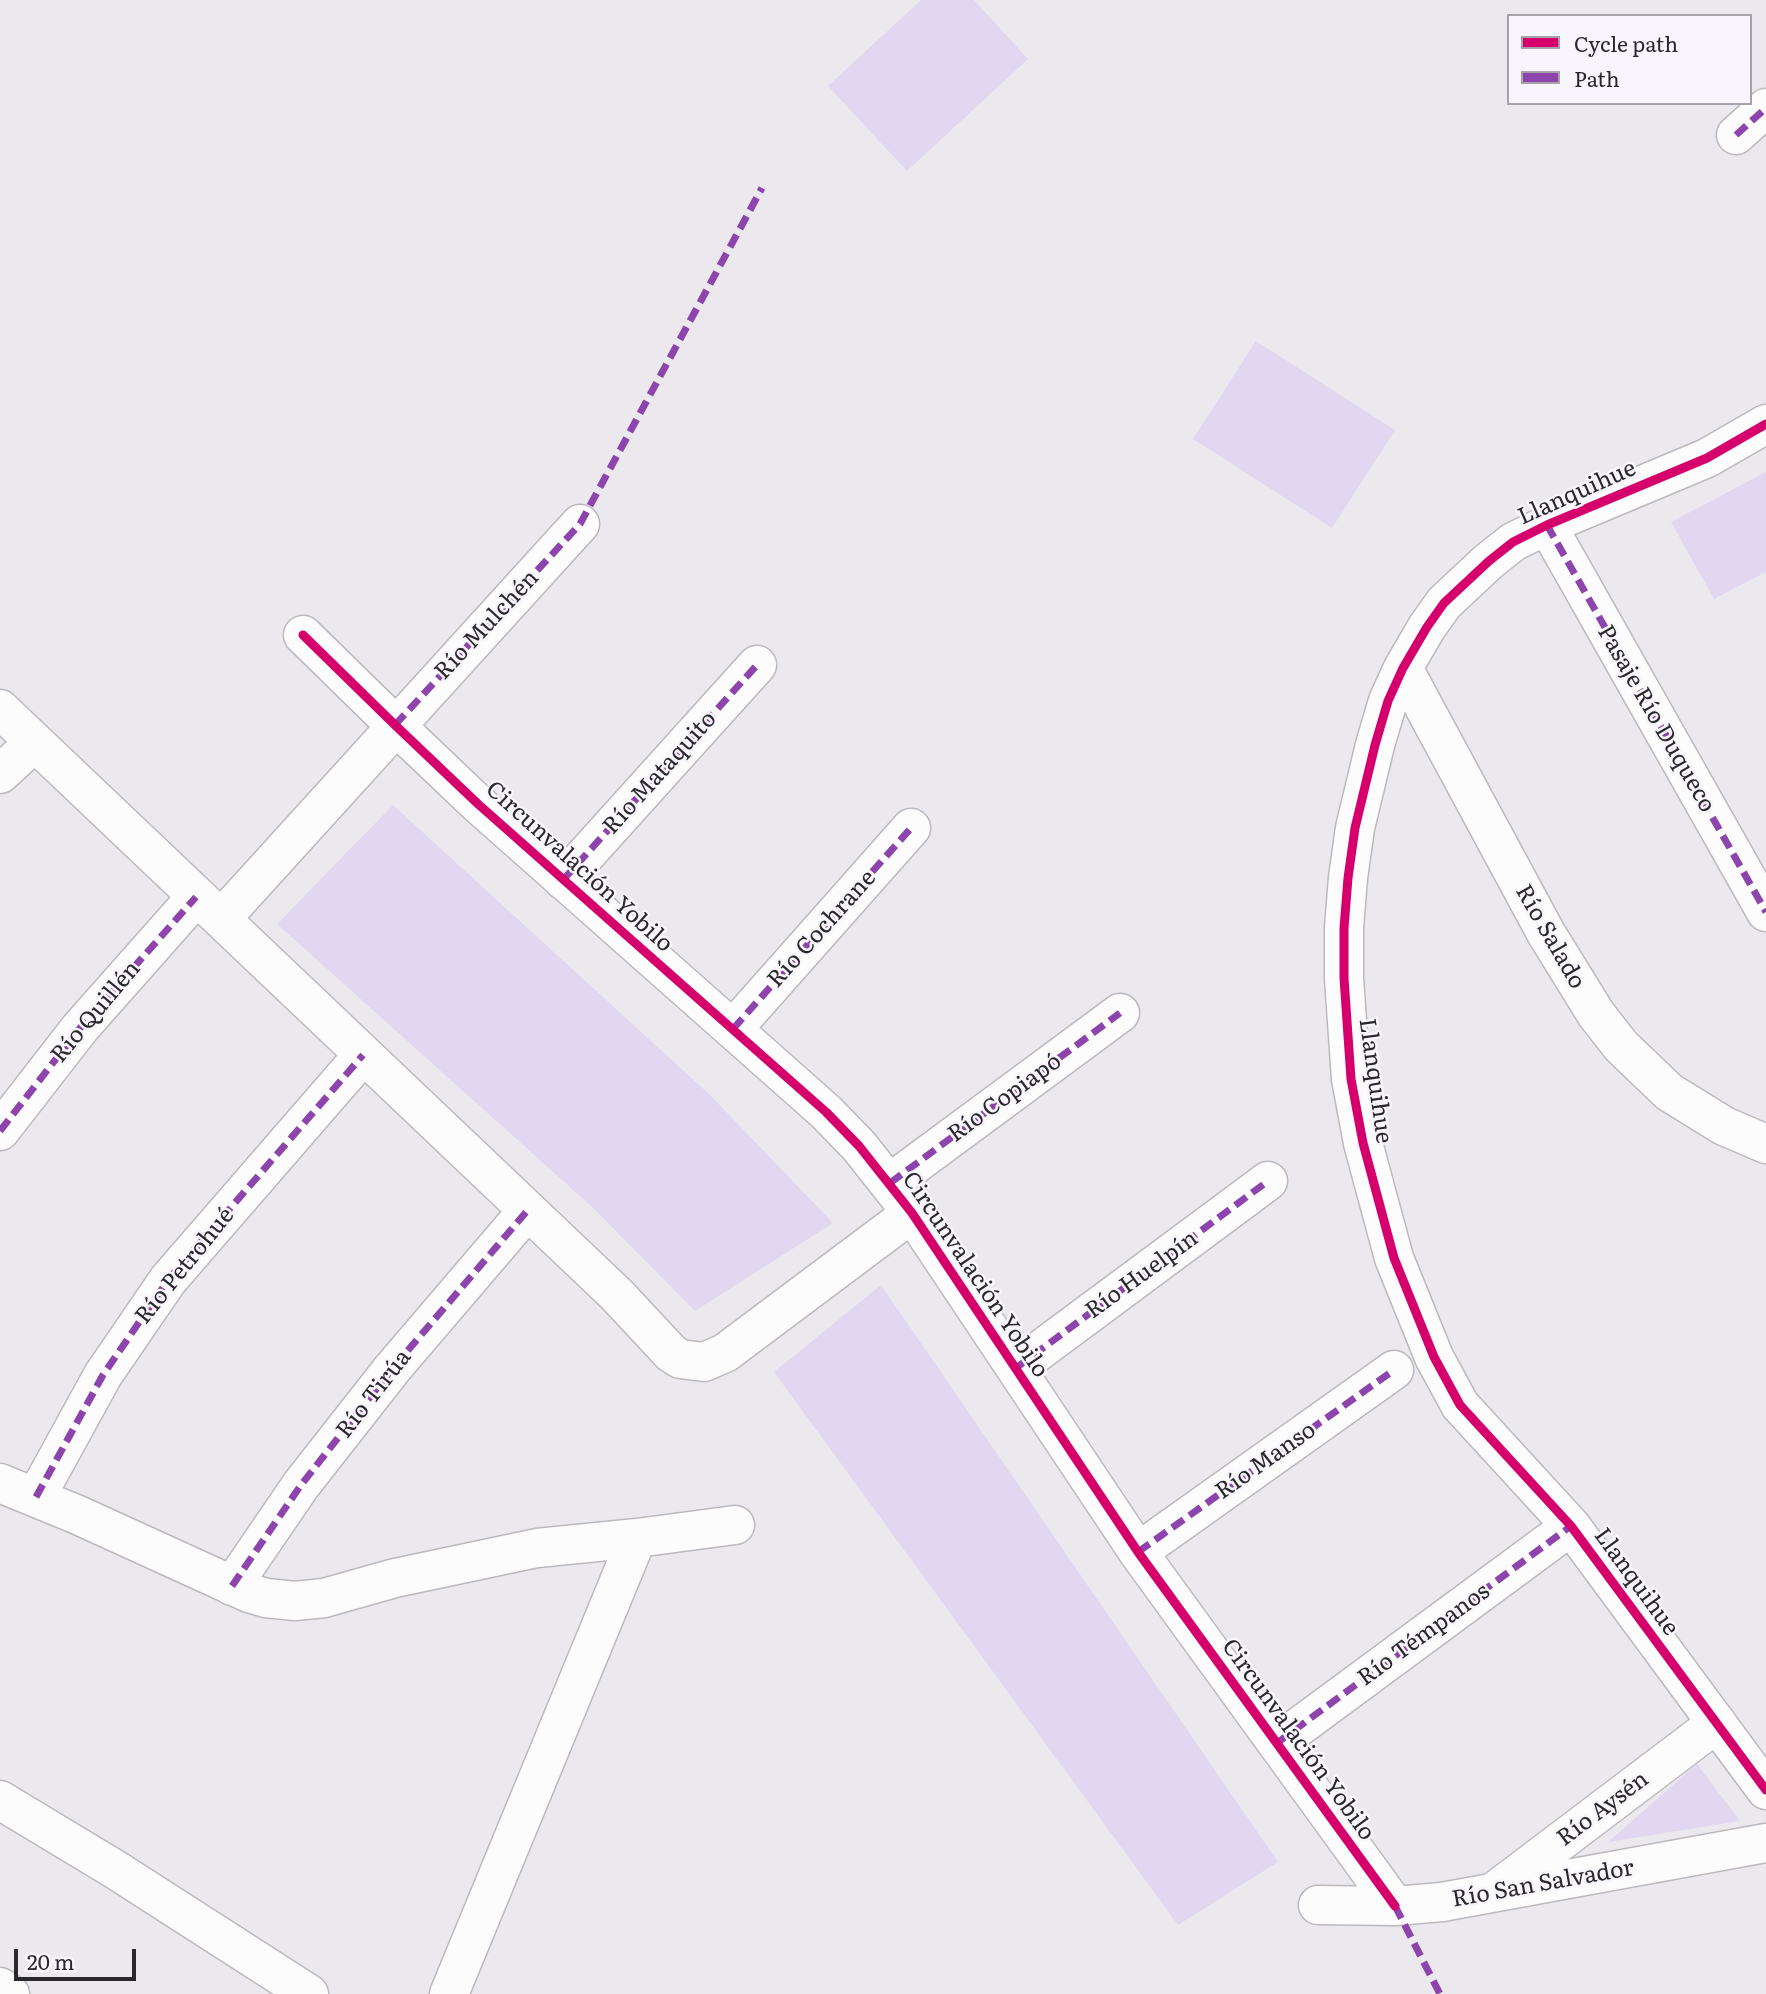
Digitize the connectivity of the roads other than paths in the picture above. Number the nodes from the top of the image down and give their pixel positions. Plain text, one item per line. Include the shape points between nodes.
1 (1766, 108) edge
2 (1737, 135) dead end
3 (1766, 424) edge
4 (580, 524) dead end
5 (1547, 525) junction
6 (303, 635) dead end
7 (757, 665) dead end
8 (1403, 668) junction
9 (0, 709) edge
10 (395, 725) junction
11 (33, 743) junction
12 (0, 774) edge
13 (911, 828) dead end
14 (563, 880) junction
15 (208, 908) junction
16 (1766, 912) edge
17 (1120, 1013) dead end
18 (733, 1029) junction
19 (363, 1055) junction
20 (0, 1131) edge
21 (1766, 1144) edge
22 (1268, 1181) dead end
23 (890, 1183) junction
24 (527, 1211) junction
25 (912, 1213) junction
26 (1016, 1368) junction
27 (1394, 1370) dead end
28 (0, 1483) edge
29 (36, 1497) junction
30 (734, 1525) dead end
31 (1571, 1526) junction
32 (637, 1538) junction
33 (1138, 1552) junction
34 (232, 1586) junction
35 (1717, 1723) junction
36 (1277, 1744) junction
37 (1766, 1790) edge
38 (0, 1800) edge
39 (1766, 1843) edge
40 (1489, 1895) junction
41 (1318, 1905) dead end
42 (1395, 1906) junction
43 (0, 1987) edge
44 (10, 1994) edge
45 (309, 1994) edge
46 (449, 1994) edge

1 - 2 street
3 - 5 street, Llanquihue via 1707,458
4 - 10 street, Río Mulchén
5 - 8 street, Llanquihue via 1513,542 1463,583 1427,627
5 - 16 street, Pasaje Río Duqueco
6 - 10 street, Circunvalación Yobilo
7 - 14 street, Río Mataquito
8 - 21 street, Río Salado via 1546,933 1595,1014 1669,1092 1696,1111
8 - 31 street, Llanquihue via 1388,701 1366,780 1348,878 1346,1029 1363,1143 1394,1258 1417,1319 1460,1405
9 - 11 street, Circunvalación Yobilo
10 - 14 street, Circunvalación Yobilo
10 - 15 street
11 - 12 street
11 - 15 street, Circunvalación Yobilo
13 - 18 street, Río Cochrane
14 - 18 street, Circunvalación Yobilo
15 - 19 street, Circunvalación Yobilo
15 - 20 street, Río Quillén via 80,1028
17 - 23 street, Río Copiapó
18 - 23 street, Circunvalación Yobilo via 826,1112
19 - 24 street, Circunvalación Yobilo
19 - 29 street, Río Petrohué via 167,1280 103,1375
22 - 26 street, Río Huelpín
23 - 25 street, Circunvalación Yobilo
24 - 25 street, Circunvalación Yobilo via 671,1353 704,1362 725,1353
24 - 34 street, Río Tirúa via 392,1369 301,1485
25 - 26 street, Circunvalación Yobilo
26 - 33 street, Circunvalación Yobilo
27 - 33 street, Río Manso
28 - 29 street
29 - 34 street
30 - 32 street
31 - 35 street, Llanquihue
31 - 36 street, Río Témpanos
32 - 34 street via 537,1548 418,1572 324,1598 266,1598
32 - 46 street
33 - 36 street, Circunvalación Yobilo
35 - 37 street, Llanquihue
35 - 40 street, Río Aysén
36 - 42 street, Circunvalación Yobilo
38 - 45 street
39 - 40 street, Río San Salvador
40 - 42 street, Río San Salvador
41 - 42 street, Río San Salvador
43 - 44 street

